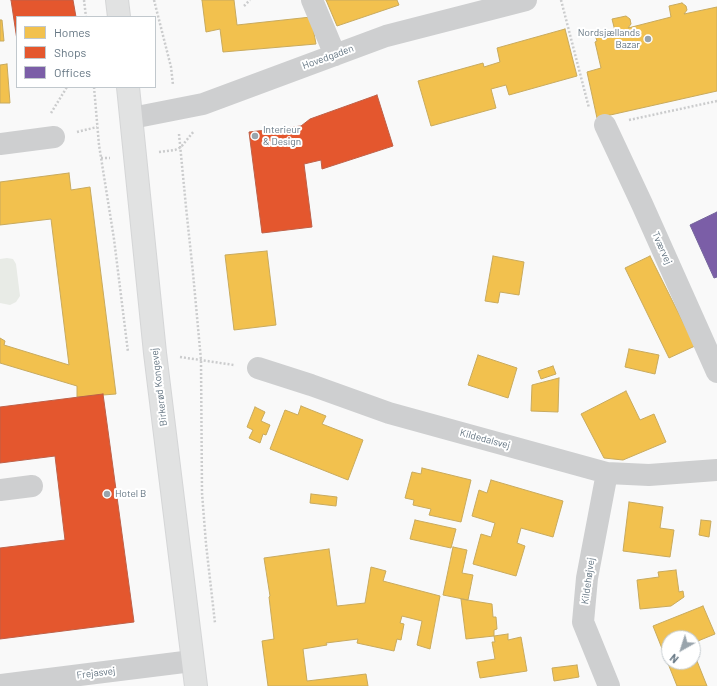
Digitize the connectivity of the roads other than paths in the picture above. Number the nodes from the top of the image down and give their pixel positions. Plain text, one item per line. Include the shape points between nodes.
1 (117, 0) edge
2 (312, 0) edge
3 (526, 0) edge
4 (119, 16) edge
5 (335, 55) junction
6 (128, 88) edge
7 (132, 118) junction
8 (605, 126) road end
9 (54, 136) dead end
10 (0, 144) edge
11 (258, 368) road end
12 (717, 372) edge
13 (717, 470) edge
14 (607, 473) junction
15 (32, 486) dead end
16 (0, 490) edge
17 (192, 661) junction
18 (0, 685) edge
19 (196, 686) edge
20 (609, 686) edge

1 - 4 main road
2 - 5 street
3 - 5 street, Hovedgaden via 386,36
5 - 7 street, Hovedgaden via 203,104
6 - 7 main road, Birkerød Kongevej
7 - 17 main road, Birkerød Kongevej via 155,353
8 - 12 street, Tværvej via 646,211
9 - 10 street
11 - 14 street, Kildedalsvej via 389,413
13 - 14 street, Kildedalsvej via 649,475
14 - 20 street, Kildehøjvej via 587,578 583,622
15 - 16 street
17 - 18 street, Frejasvej
17 - 19 main road, Birkerød Kongevej

